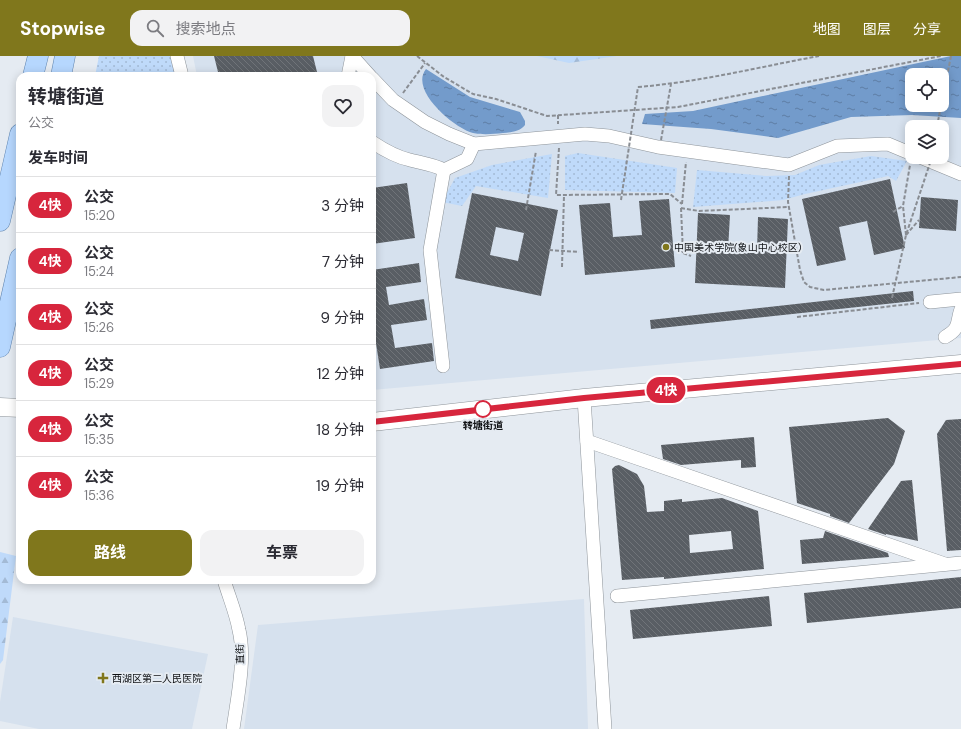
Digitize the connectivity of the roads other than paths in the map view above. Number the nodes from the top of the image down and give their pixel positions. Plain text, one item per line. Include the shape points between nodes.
1 (38, 56) edge
2 (65, 56) edge
3 (177, 56) edge
4 (34, 72) edge
5 (61, 72) edge
6 (181, 72) edge
7 (349, 72) edge
8 (366, 72) edge
9 (376, 82) edge
10 (474, 144) junction
11 (376, 145) edge
12 (16, 151) edge
13 (905, 151) edge
14 (936, 164) edge
15 (444, 170) junction
16 (961, 174) edge
17 (0, 221) edge
18 (16, 276) edge
19 (961, 299) edge
20 (930, 302) road end
21 (961, 309) edge
22 (945, 337) dead end
23 (0, 346) edge
24 (961, 364) edge
25 (443, 366) dead end
26 (584, 398) junction
27 (0, 407) edge
28 (16, 408) edge
29 (376, 422) edge
30 (587, 442) junction
31 (961, 563) edge
32 (945, 564) junction
33 (225, 584) edge
34 (617, 596) dead end
35 (233, 729) edge
36 (605, 729) edge

1 - 4 main road
2 - 5 main road
3 - 6 street
7 - 8 street via 352,56
9 - 10 street via 397,103 425,122
10 - 13 street via 585,134 609,136 658,147 789,164 837,146 888,144
10 - 15 street via 467,159
11 - 15 street via 384,151 408,160
12 - 17 main road
14 - 16 street
15 - 25 street via 430,250
18 - 23 main road
19 - 20 street
21 - 22 street via 954,333
24 - 26 street
26 - 29 street
26 - 30 street
27 - 28 street
30 - 32 street
30 - 36 street
31 - 32 street
32 - 34 street
33 - 35 street, 直街 via 240,631 241,648

